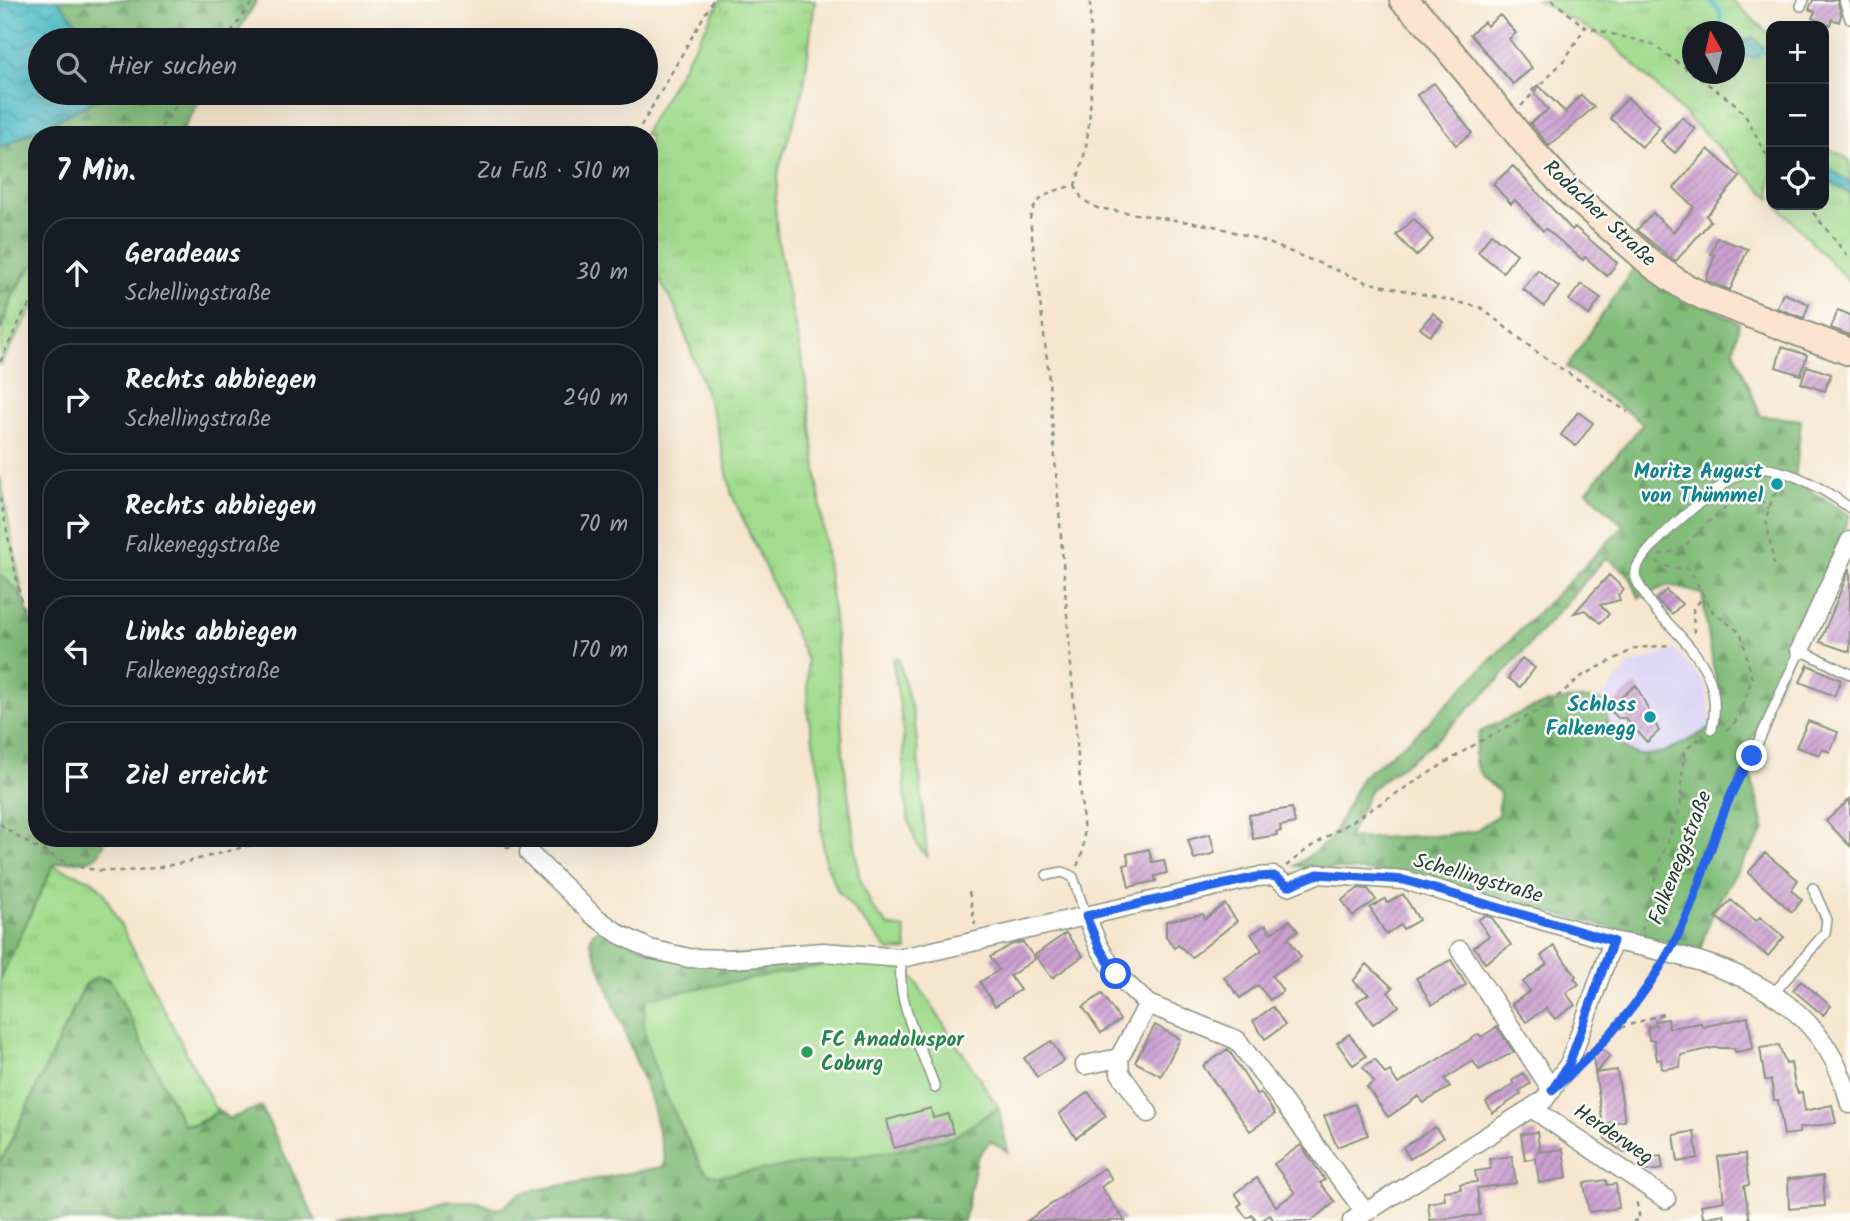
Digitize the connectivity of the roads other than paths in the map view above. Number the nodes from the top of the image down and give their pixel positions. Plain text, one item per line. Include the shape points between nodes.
1 (1404, 0) edge
2 (1844, 0) edge
3 (1850, 19) edge
4 (1850, 352) edge
5 (1850, 508) edge
6 (1850, 541) edge
7 (1800, 650) junction
8 (1850, 674) edge
9 (1712, 729) road end
10 (1752, 756) road end
11 (529, 853) road end
12 (1046, 875) dead end
13 (1813, 888) dead end
14 (1086, 916) junction
15 (1613, 941) junction
16 (1460, 950) dead end
17 (902, 958) junction
18 (1774, 993) junction
19 (1148, 1004) junction
20 (1119, 1058) junction
21 (1085, 1065) dead end
22 (1844, 1066) edge
23 (935, 1088) dead end
24 (1552, 1090) junction
25 (1850, 1104) edge
26 (1533, 1109) junction
27 (1148, 1113) dead end
28 (1666, 1199) dead end
29 (1358, 1216) edge

1 - 4 street, Rodacher Straße via 1571,193 1654,266 1683,286
2 - 3 lane
5 - 9 lane via 1792,477 1766,469 1740,472 1637,565 1635,575 1648,601 1706,669 1715,690
6 - 7 street
7 - 8 lane
7 - 10 lane
11 - 17 street, Schellingstraße via 594,916 650,949 689,958 823,952
12 - 14 lane via 1063,872 1073,877
13 - 18 lane via 1828,920 1825,933
14 - 15 street, Schellingstraße via 1274,876 1288,886 1318,874 1404,880
14 - 17 street, Schellingstraße
14 - 19 street via 1116,974
15 - 18 street, bridge via 1645,942 1744,976
15 - 24 street via 1569,1064
16 - 24 street
17 - 23 lane via 899,973 904,998
18 - 22 street
19 - 20 street
19 - 29 street via 1237,1040
20 - 21 street
20 - 27 street via 1119,1073
22 - 25 street
24 - 26 street
26 - 28 street, Herderweg
26 - 29 street

